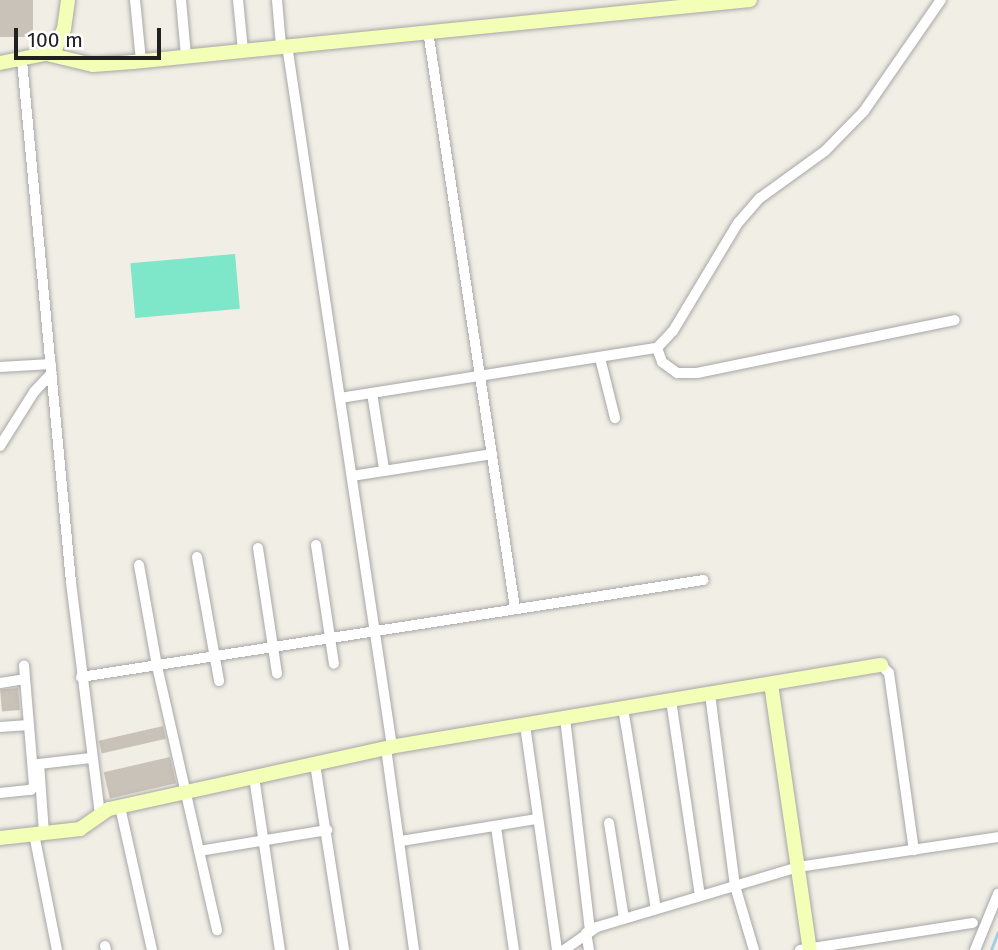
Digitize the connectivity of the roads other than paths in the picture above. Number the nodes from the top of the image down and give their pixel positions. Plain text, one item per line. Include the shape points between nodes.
1 (68, 0) edge
2 (135, 0) edge
3 (181, 0) edge
4 (237, 0) edge
5 (277, 0) edge
6 (750, 0) edge
7 (941, 0) edge
8 (700, 2) edge
9 (428, 31) junction
10 (284, 45) junction
11 (243, 50) junction
12 (51, 55) junction
13 (186, 56) junction
14 (22, 61) junction
15 (141, 61) junction
16 (0, 63) edge
17 (955, 320) dead end
18 (657, 348) junction
19 (600, 358) junction
20 (0, 367) edge
21 (52, 368) junction
22 (481, 378) junction
23 (372, 393) junction
24 (340, 398) junction
25 (615, 418) dead end
26 (0, 446) edge
27 (492, 454) junction
28 (384, 469) junction
29 (352, 476) junction
30 (316, 545) dead end
31 (258, 548) dead end
32 (197, 556) dead end
33 (139, 565) dead end
34 (702, 580) dead end
35 (515, 608) junction
36 (375, 629) junction
37 (330, 637) junction
38 (273, 646) junction
39 (214, 656) junction
40 (24, 664) dead end
41 (334, 664) dead end
42 (881, 665) joint
43 (157, 666) junction
44 (277, 674) dead end
45 (81, 677) junction
46 (25, 679) junction
47 (219, 681) dead end
48 (0, 683) edge
49 (771, 684) junction
50 (710, 694) junction
51 (671, 700) junction
52 (623, 708) junction
53 (565, 718) junction
54 (29, 725) junction
55 (525, 725) junction
56 (0, 727) edge
57 (389, 747) junction
58 (91, 758) junction
59 (315, 764) junction
60 (254, 777) junction
61 (186, 792) junction
62 (0, 793) edge
63 (120, 807) junction
64 (100, 815) junction
65 (537, 820) junction
66 (609, 823) dead end
67 (496, 827) junction
68 (327, 830) junction
69 (39, 834) junction
70 (264, 837) junction
71 (998, 837) edge
72 (0, 838) edge
73 (401, 841) junction
74 (914, 850) junction
75 (199, 851) junction
76 (798, 867) junction
77 (735, 886) junction
78 (998, 894) edge
79 (700, 897) junction
80 (656, 909) junction
81 (624, 919) junction
82 (974, 923) dead end
83 (217, 930) dead end
84 (588, 932) junction
85 (806, 949) edge
86 (57, 950) edge
87 (152, 950) edge
88 (280, 950) edge
89 (344, 950) edge
90 (414, 950) edge
91 (514, 950) edge
92 (557, 950) edge
93 (564, 950) edge
94 (589, 950) edge
95 (754, 950) edge
96 (975, 950) edge

1 - 12 street via 61,40
2 - 15 street
3 - 13 street
4 - 11 street
5 - 10 street
6 - 8 street
7 - 18 street via 864,111 825,151 760,198 738,223 673,331
8 - 9 street
9 - 10 street
9 - 22 street
10 - 11 street
10 - 24 street
11 - 13 street
12 - 14 street
12 - 15 street via 93,65
13 - 15 street
14 - 16 street
14 - 21 street
17 - 18 street via 737,368 677,373 666,365
18 - 19 street
19 - 22 street
19 - 25 street
20 - 21 street
21 - 26 street
21 - 45 street
22 - 23 street
22 - 27 street
23 - 24 street
23 - 28 street
24 - 29 street
27 - 28 street
27 - 35 street
28 - 29 street
29 - 36 street
30 - 37 street
31 - 38 street
32 - 39 street
33 - 43 street
34 - 35 street
35 - 36 street
36 - 37 street
36 - 57 street
37 - 38 street
37 - 41 street
38 - 39 street
38 - 44 street
39 - 43 street
39 - 47 street
40 - 46 street
42 - 49 street
42 - 74 street via 889,673
43 - 45 street
43 - 61 street
45 - 58 street
46 - 48 street
46 - 54 street
49 - 50 street
49 - 76 street
50 - 51 street
50 - 77 street
51 - 52 street
51 - 79 street
52 - 53 street
52 - 80 street
53 - 55 street
53 - 84 street
54 - 56 street
54 - 62 street via 34,785 31,790
55 - 57 street
55 - 65 street
57 - 59 street
57 - 73 street
58 - 64 street
58 - 69 street via 39,764
59 - 60 street
59 - 68 street
60 - 61 street
60 - 70 street
61 - 63 street
61 - 75 street
63 - 64 street
63 - 87 street
64 - 69 street via 80,829
65 - 67 street
65 - 92 street
66 - 81 street
67 - 73 street
67 - 91 street
68 - 70 street
68 - 89 street
69 - 72 street
69 - 86 street
70 - 75 street
70 - 88 street
71 - 74 street
73 - 90 street
74 - 76 street
75 - 83 street
76 - 77 street
76 - 85 street
77 - 79 street
77 - 95 street
78 - 96 street
79 - 80 street
80 - 81 street
81 - 84 street
82 - 85 street
84 - 93 street
84 - 94 street

